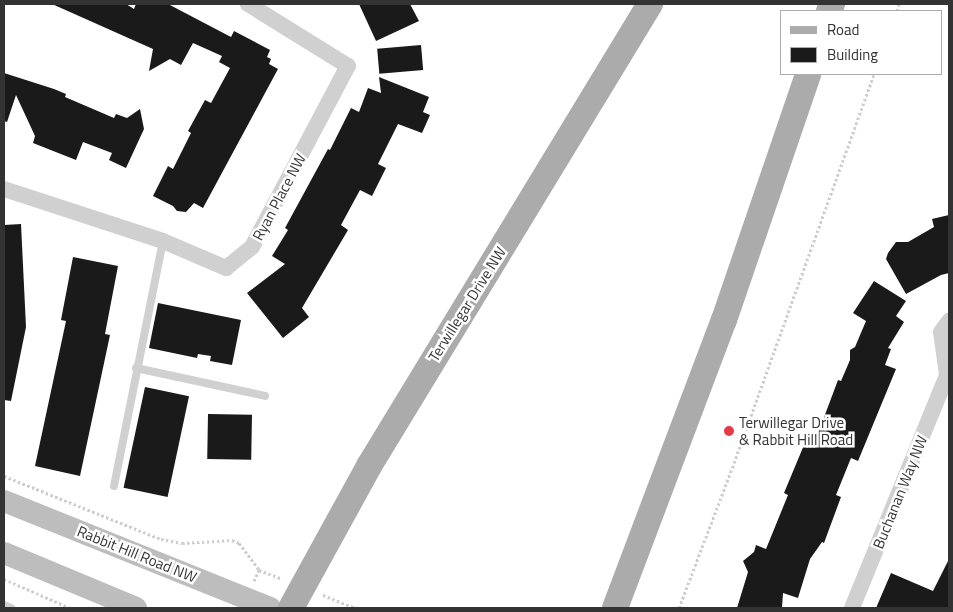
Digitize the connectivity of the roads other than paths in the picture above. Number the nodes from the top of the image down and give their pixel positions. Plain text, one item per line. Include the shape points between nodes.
1 (248, 4) edge
2 (650, 4) edge
3 (808, 75) edge
4 (4, 189) edge
5 (163, 241) junction
6 (949, 321) edge
7 (136, 368) junction
8 (948, 375) edge
9 (265, 396) dead end
10 (114, 486) dead end
11 (4, 502) edge
12 (4, 553) edge
13 (4, 605) edge
14 (619, 605) edge
15 (11, 608) edge
16 (136, 608) edge
17 (270, 608) edge
18 (291, 608) edge
19 (852, 608) edge

1 - 5 street, Ryan Place NW via 348,66 252,247 226,268
2 - 18 main road, Terwillegar Drive NW via 369,466
3 - 14 main road via 724,320
4 - 5 street, Ryan Place NW
5 - 7 lane
6 - 8 street, Buchanan Way NW via 941,332
7 - 9 lane
7 - 10 lane
8 - 19 street, Buchanan Way NW
11 - 17 main road, Rabbit Hill Road NW
12 - 16 main road
13 - 15 lane

